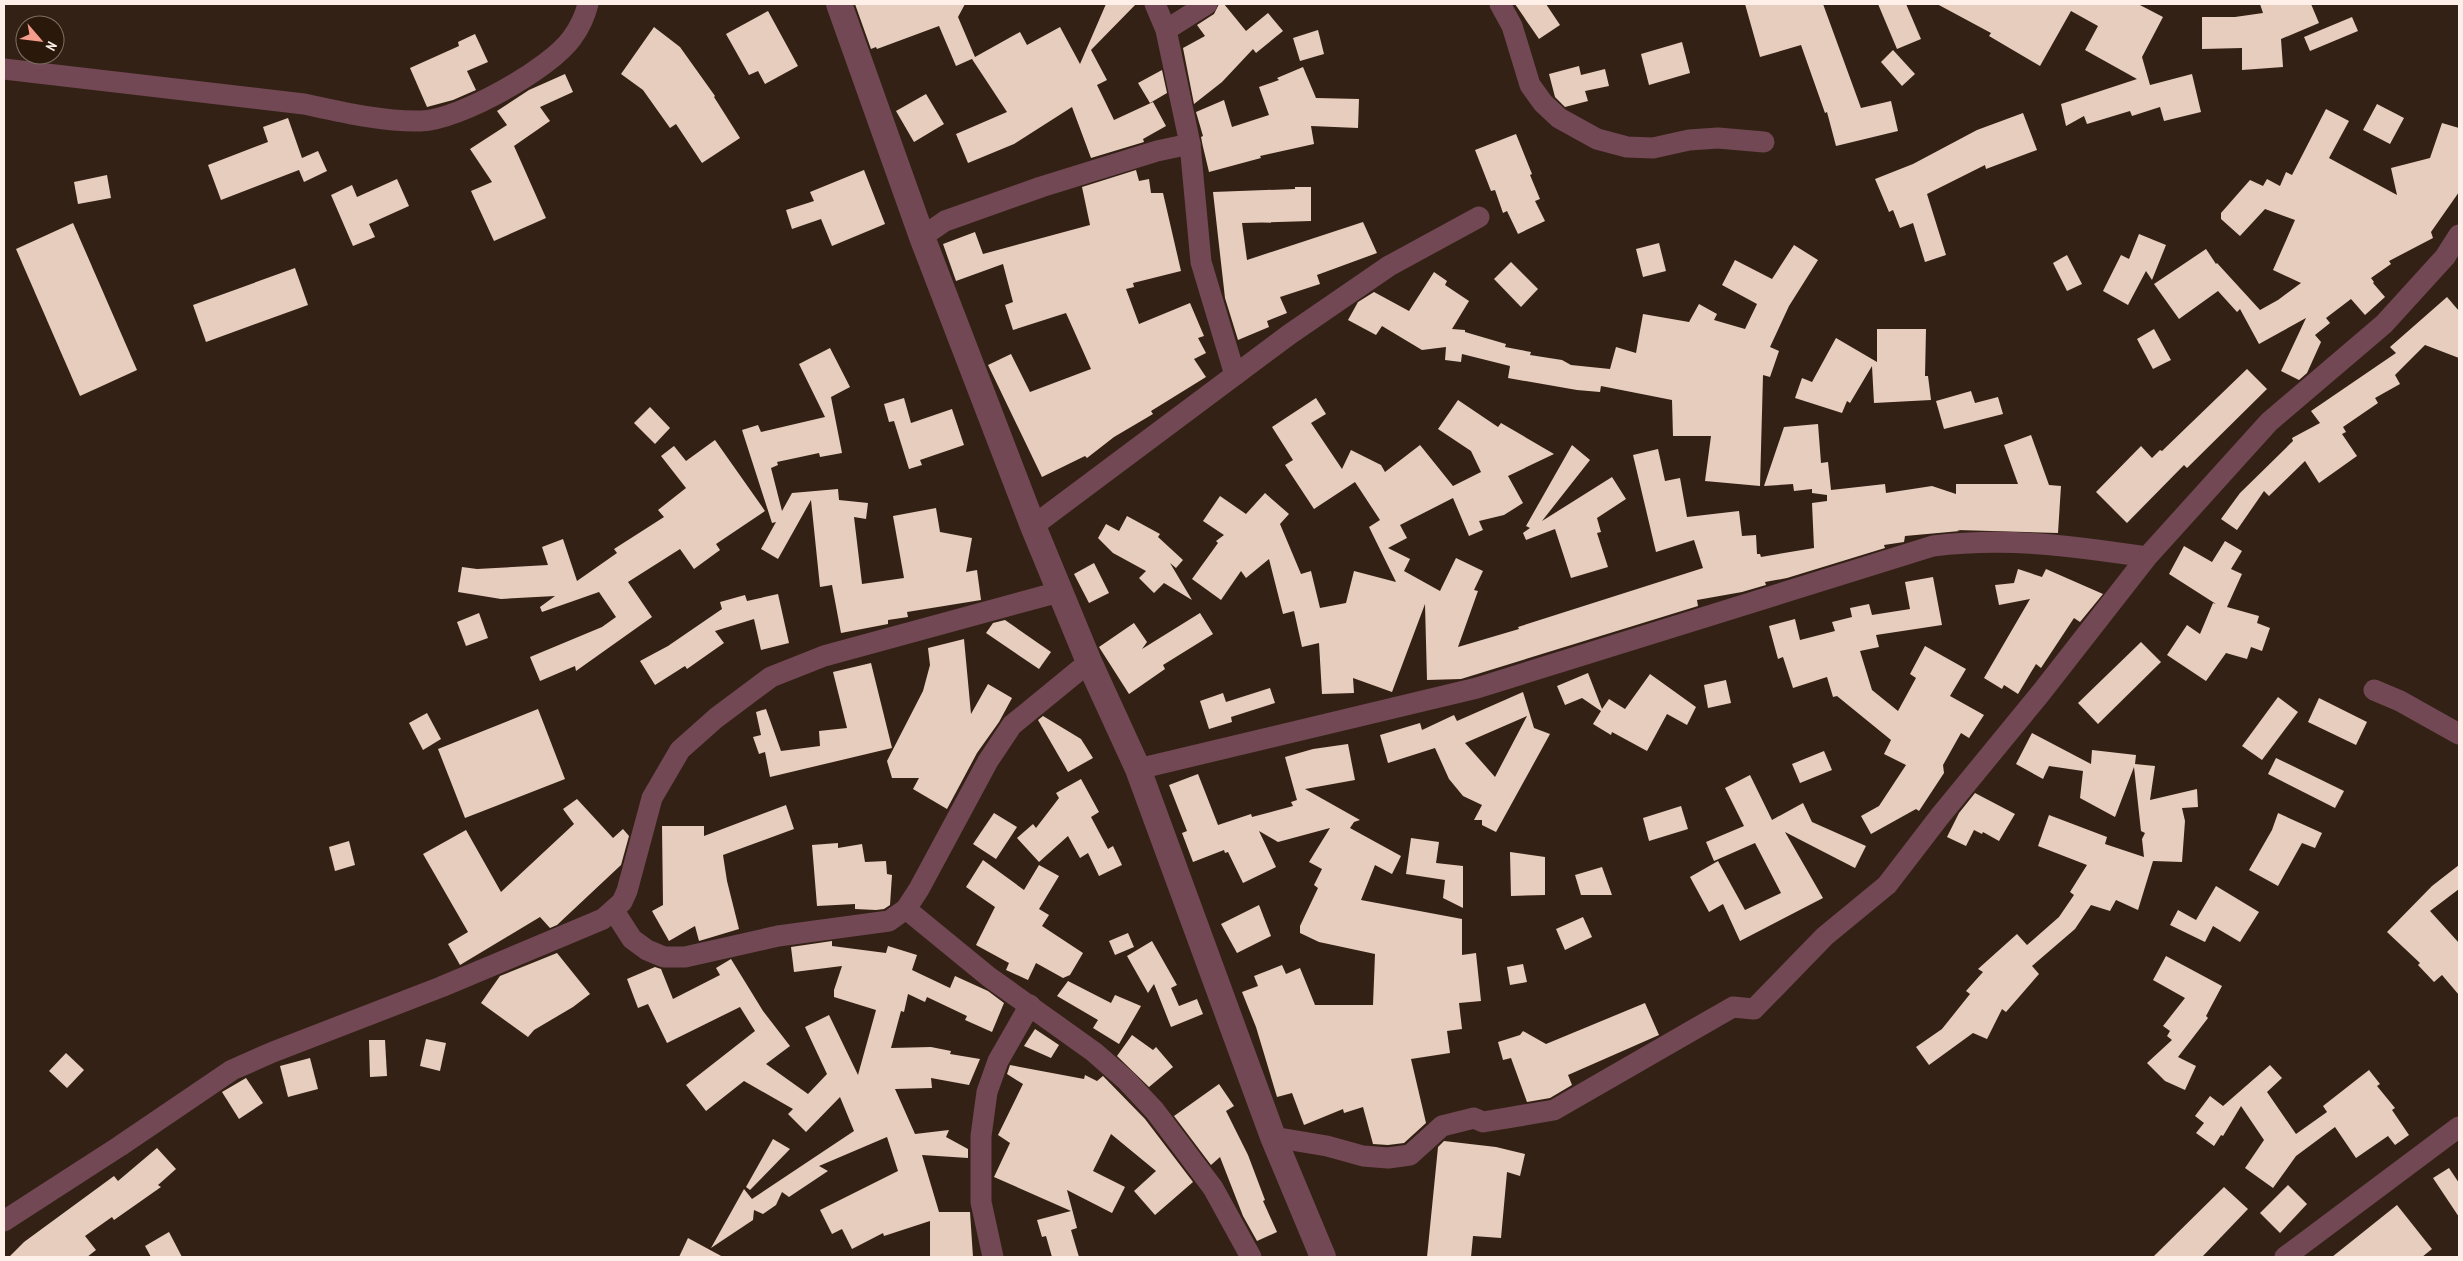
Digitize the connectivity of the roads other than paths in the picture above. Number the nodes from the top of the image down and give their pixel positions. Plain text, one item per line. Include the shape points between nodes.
1 (588, 4) edge
2 (839, 4) edge
3 (1155, 4) edge
4 (1207, 4) edge
5 (1500, 4) edge
6 (1166, 30) junction
7 (4, 69) edge
8 (1764, 142) dead end
9 (1190, 144) junction
10 (1479, 217) dead end
11 (2459, 235) edge
12 (922, 237) junction
13 (1235, 375) junction
14 (1033, 526) junction
15 (2147, 557) junction
16 (1059, 592) junction
17 (1090, 662) junction
18 (2374, 690) dead end
19 (2459, 734) edge
20 (1138, 769) junction
21 (906, 909) junction
22 (614, 911) junction
23 (1030, 1005) junction
24 (2459, 1127) edge
25 (1273, 1137) junction
26 (4, 1221) edge
27 (993, 1257) edge
28 (1251, 1257) edge
29 (1322, 1257) edge
30 (2285, 1257) edge

1 - 7 street via 584,18 571,39 543,64 481,103 451,115 422,121
2 - 12 street
3 - 6 street
4 - 6 street
5 - 8 street via 1512,26 1530,84 1543,103 1558,118 1597,139 1627,147 1653,148 1718,138
6 - 9 street
9 - 12 street via 1042,186 945,221
9 - 13 street via 1201,262
10 - 13 street via 1389,266
11 - 15 street via 2445,256 2384,324 2269,422
12 - 14 street
13 - 14 street
14 - 16 street
15 - 20 street via 2051,543 2000,541 1933,546 1477,688
15 - 25 street via 1940,816 1901,870 1870,901 1825,936 1754,1010 1734,1007 1554,1110 1483,1122 1474,1118 1442,1126 1410,1155 1388,1158 1363,1156
16 - 17 street
16 - 22 street via 824,656 771,678 716,718 680,750 652,798 627,891
17 - 20 street
17 - 21 street via 1012,726 988,761
18 - 19 street
20 - 25 street
21 - 22 street via 889,921 778,936 686,957 664,957 647,950 632,938
21 - 23 street via 989,977
22 - 26 street via 603,919 441,987 232,1070
23 - 27 street via 998,1061 986,1101 981,1136 981,1202
23 - 28 street via 1094,1052 1155,1111 1213,1188
24 - 30 street
25 - 29 street

